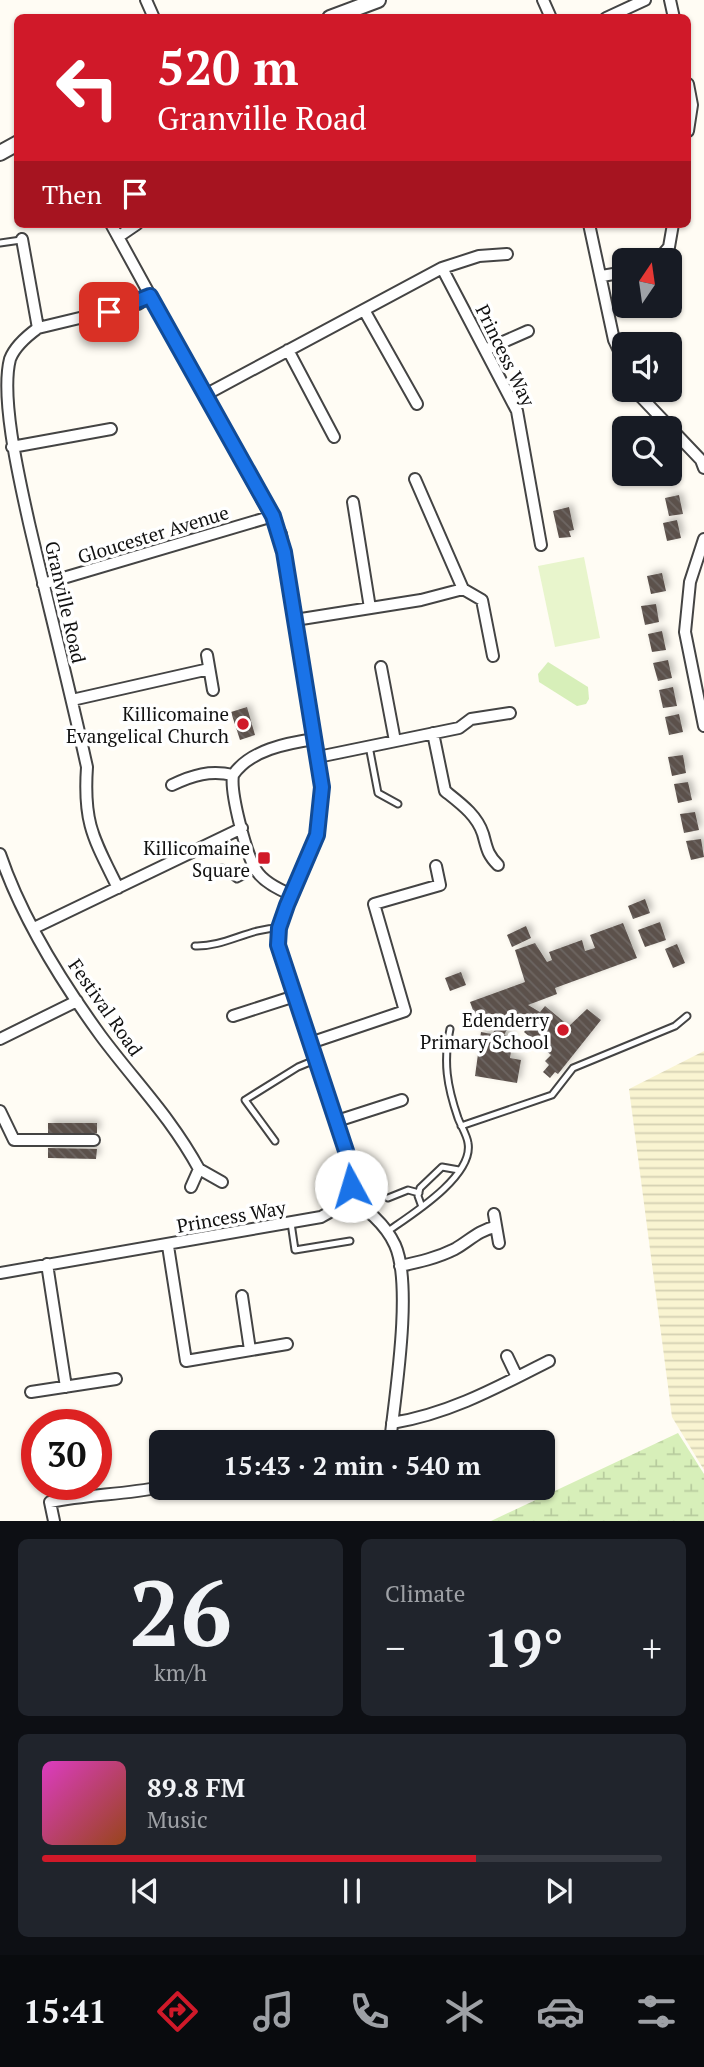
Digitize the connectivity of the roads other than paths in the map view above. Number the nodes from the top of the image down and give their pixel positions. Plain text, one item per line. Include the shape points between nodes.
1 (378, 0) edge
2 (645, 0) edge
3 (341, 14) edge
4 (615, 14) edge
5 (113, 228) edge
6 (131, 228) edge
7 (590, 228) edge
8 (672, 228) edge
9 (118, 237) junction
10 (22, 239) joint
11 (0, 243) edge
12 (668, 248) edge
13 (507, 254) dead end
14 (442, 268) junction
15 (612, 274) edge
16 (602, 276) junction
17 (150, 296) junction
18 (364, 310) junction
19 (38, 328) junction
20 (528, 331) dead end
21 (612, 332) edge
22 (288, 350) junction
23 (485, 350) junction
24 (5, 360) edge
25 (205, 394) junction
26 (646, 402) edge
27 (417, 404) dead end
28 (111, 429) dead end
29 (334, 437) dead end
30 (12, 447) junction
31 (704, 468) edge
32 (415, 479) dead end
33 (353, 502) dead end
34 (273, 516) junction
35 (704, 538) edge
36 (541, 545) dead end
37 (702, 551) edge
38 (43, 584) junction
39 (463, 589) junction
40 (370, 608) junction
41 (295, 620) junction
42 (207, 655) dead end
43 (493, 656) dead end
44 (381, 667) dead end
45 (209, 668) junction
46 (214, 690) dead end
47 (72, 700) junction
48 (509, 713) dead end
49 (704, 726) edge
50 (433, 733) junction
51 (315, 738) junction
52 (395, 741) junction
53 (369, 746) junction
54 (318, 757) junction
55 (233, 775) junction
56 (172, 785) dead end
57 (398, 804) dead end
58 (242, 828) junction
59 (0, 854) edge
60 (498, 865) dead end
61 (436, 866) dead end
62 (222, 867) dead end
63 (255, 870) junction
64 (118, 888) junction
65 (292, 895) junction
66 (34, 928) junction
67 (279, 928) junction
68 (195, 946) dead end
69 (295, 996) junction
70 (77, 1001) junction
71 (233, 1016) dead end
72 (687, 1016) dead end
73 (450, 1029) dead end
74 (0, 1039) edge
75 (310, 1043) junction
76 (315, 1060) junction
77 (402, 1100) dead end
78 (0, 1111) edge
79 (337, 1121) junction
80 (461, 1126) junction
81 (94, 1140) dead end
82 (275, 1141) dead end
83 (199, 1170) junction
84 (459, 1170) junction
85 (222, 1182) dead end
86 (191, 1187) dead end
87 (419, 1193) junction
88 (347, 1195) junction
89 (388, 1198) dead end
90 (422, 1207) junction
91 (494, 1214) dead end
92 (291, 1223) junction
93 (495, 1227) junction
94 (387, 1231) junction
95 (350, 1241) dead end
96 (499, 1243) dead end
97 (168, 1246) junction
98 (47, 1264) junction
99 (400, 1266) junction
100 (0, 1273) edge
101 (242, 1296) dead end
102 (287, 1344) dead end
103 (250, 1350) junction
104 (507, 1356) dead end
105 (548, 1361) dead end
106 (517, 1377) junction
107 (116, 1379) dead end
108 (66, 1387) junction
109 (31, 1392) dead end
110 (392, 1423) junction
111 (391, 1430) edge
112 (149, 1490) edge
113 (54, 1521) edge

1 - 3 street
2 - 4 street
5 - 9 street
6 - 9 street
7 - 16 street
8 - 12 street
9 - 17 street
10 - 11 lane
10 - 19 street
13 - 14 street via 479,256
14 - 18 street
14 - 23 street, Princess Way
15 - 16 street
16 - 21 street
17 - 19 street via 138,304
17 - 25 street
18 - 22 street
18 - 27 street
19 - 24 street, Granville Road
20 - 23 street
22 - 25 street
22 - 29 street
23 - 36 street, Princess Way via 517,411
24 - 30 street, Granville Road
25 - 34 street
26 - 31 street
28 - 30 street
30 - 38 street, Granville Road
32 - 39 street
33 - 40 street
34 - 38 street, Gloucester Avenue
34 - 41 street
35 - 37 street
37 - 49 street via 687,603 685,632
38 - 47 street, Granville Road
39 - 40 street
39 - 43 street via 482,600
40 - 41 street
41 - 51 street
42 - 45 street
44 - 52 street
45 - 46 street
45 - 47 street
47 - 64 street, Granville Road via 88,767 85,805 92,834
48 - 50 street via 471,719 459,728
50 - 52 street
50 - 60 street via 445,791 468,808 483,832 486,854
51 - 54 street
51 - 55 street via 248,759
52 - 53 street
53 - 54 street
53 - 57 lane via 378,793
54 - 65 street via 322,787 317,835
55 - 56 street via 194,775
55 - 58 street via 233,798
58 - 63 street
58 - 64 street
59 - 66 street, Festival Road
61 - 75 street via 440,885 374,904 405,1011
62 - 63 lane via 237,879
63 - 65 street
64 - 66 street
65 - 67 street
66 - 70 street, Festival Road
67 - 68 lane via 262,928 214,947
67 - 69 street via 278,945
69 - 71 street
69 - 75 street
70 - 74 street
70 - 83 street, Festival Road via 158,1104
72 - 80 lane via 676,1026 573,1068 552,1096
73 - 80 lane via 444,1059
75 - 76 street
76 - 79 street
76 - 82 lane via 245,1100
77 - 79 street
78 - 81 street via 14,1140
79 - 88 street via 352,1169
80 - 84 lane via 469,1144
83 - 85 street
83 - 86 street
84 - 87 lane via 442,1167
84 - 90 lane
87 - 89 lane via 408,1189
87 - 90 lane
88 - 92 street, Princess Way via 333,1211
88 - 94 street
90 - 94 lane
91 - 93 street
92 - 95 lane via 295,1250
92 - 97 street, Princess Way
93 - 96 street
93 - 99 street via 432,1259
94 - 99 street
97 - 98 street, Princess Way
97 - 103 street via 186,1360
98 - 100 street, Princess Way
98 - 108 street
99 - 110 street via 403,1300
101 - 103 street
102 - 103 street
104 - 106 street
105 - 106 street
106 - 110 street via 460,1405
107 - 108 street
108 - 109 street
110 - 111 street
112 - 113 street via 119,1496 94,1493 51,1502

